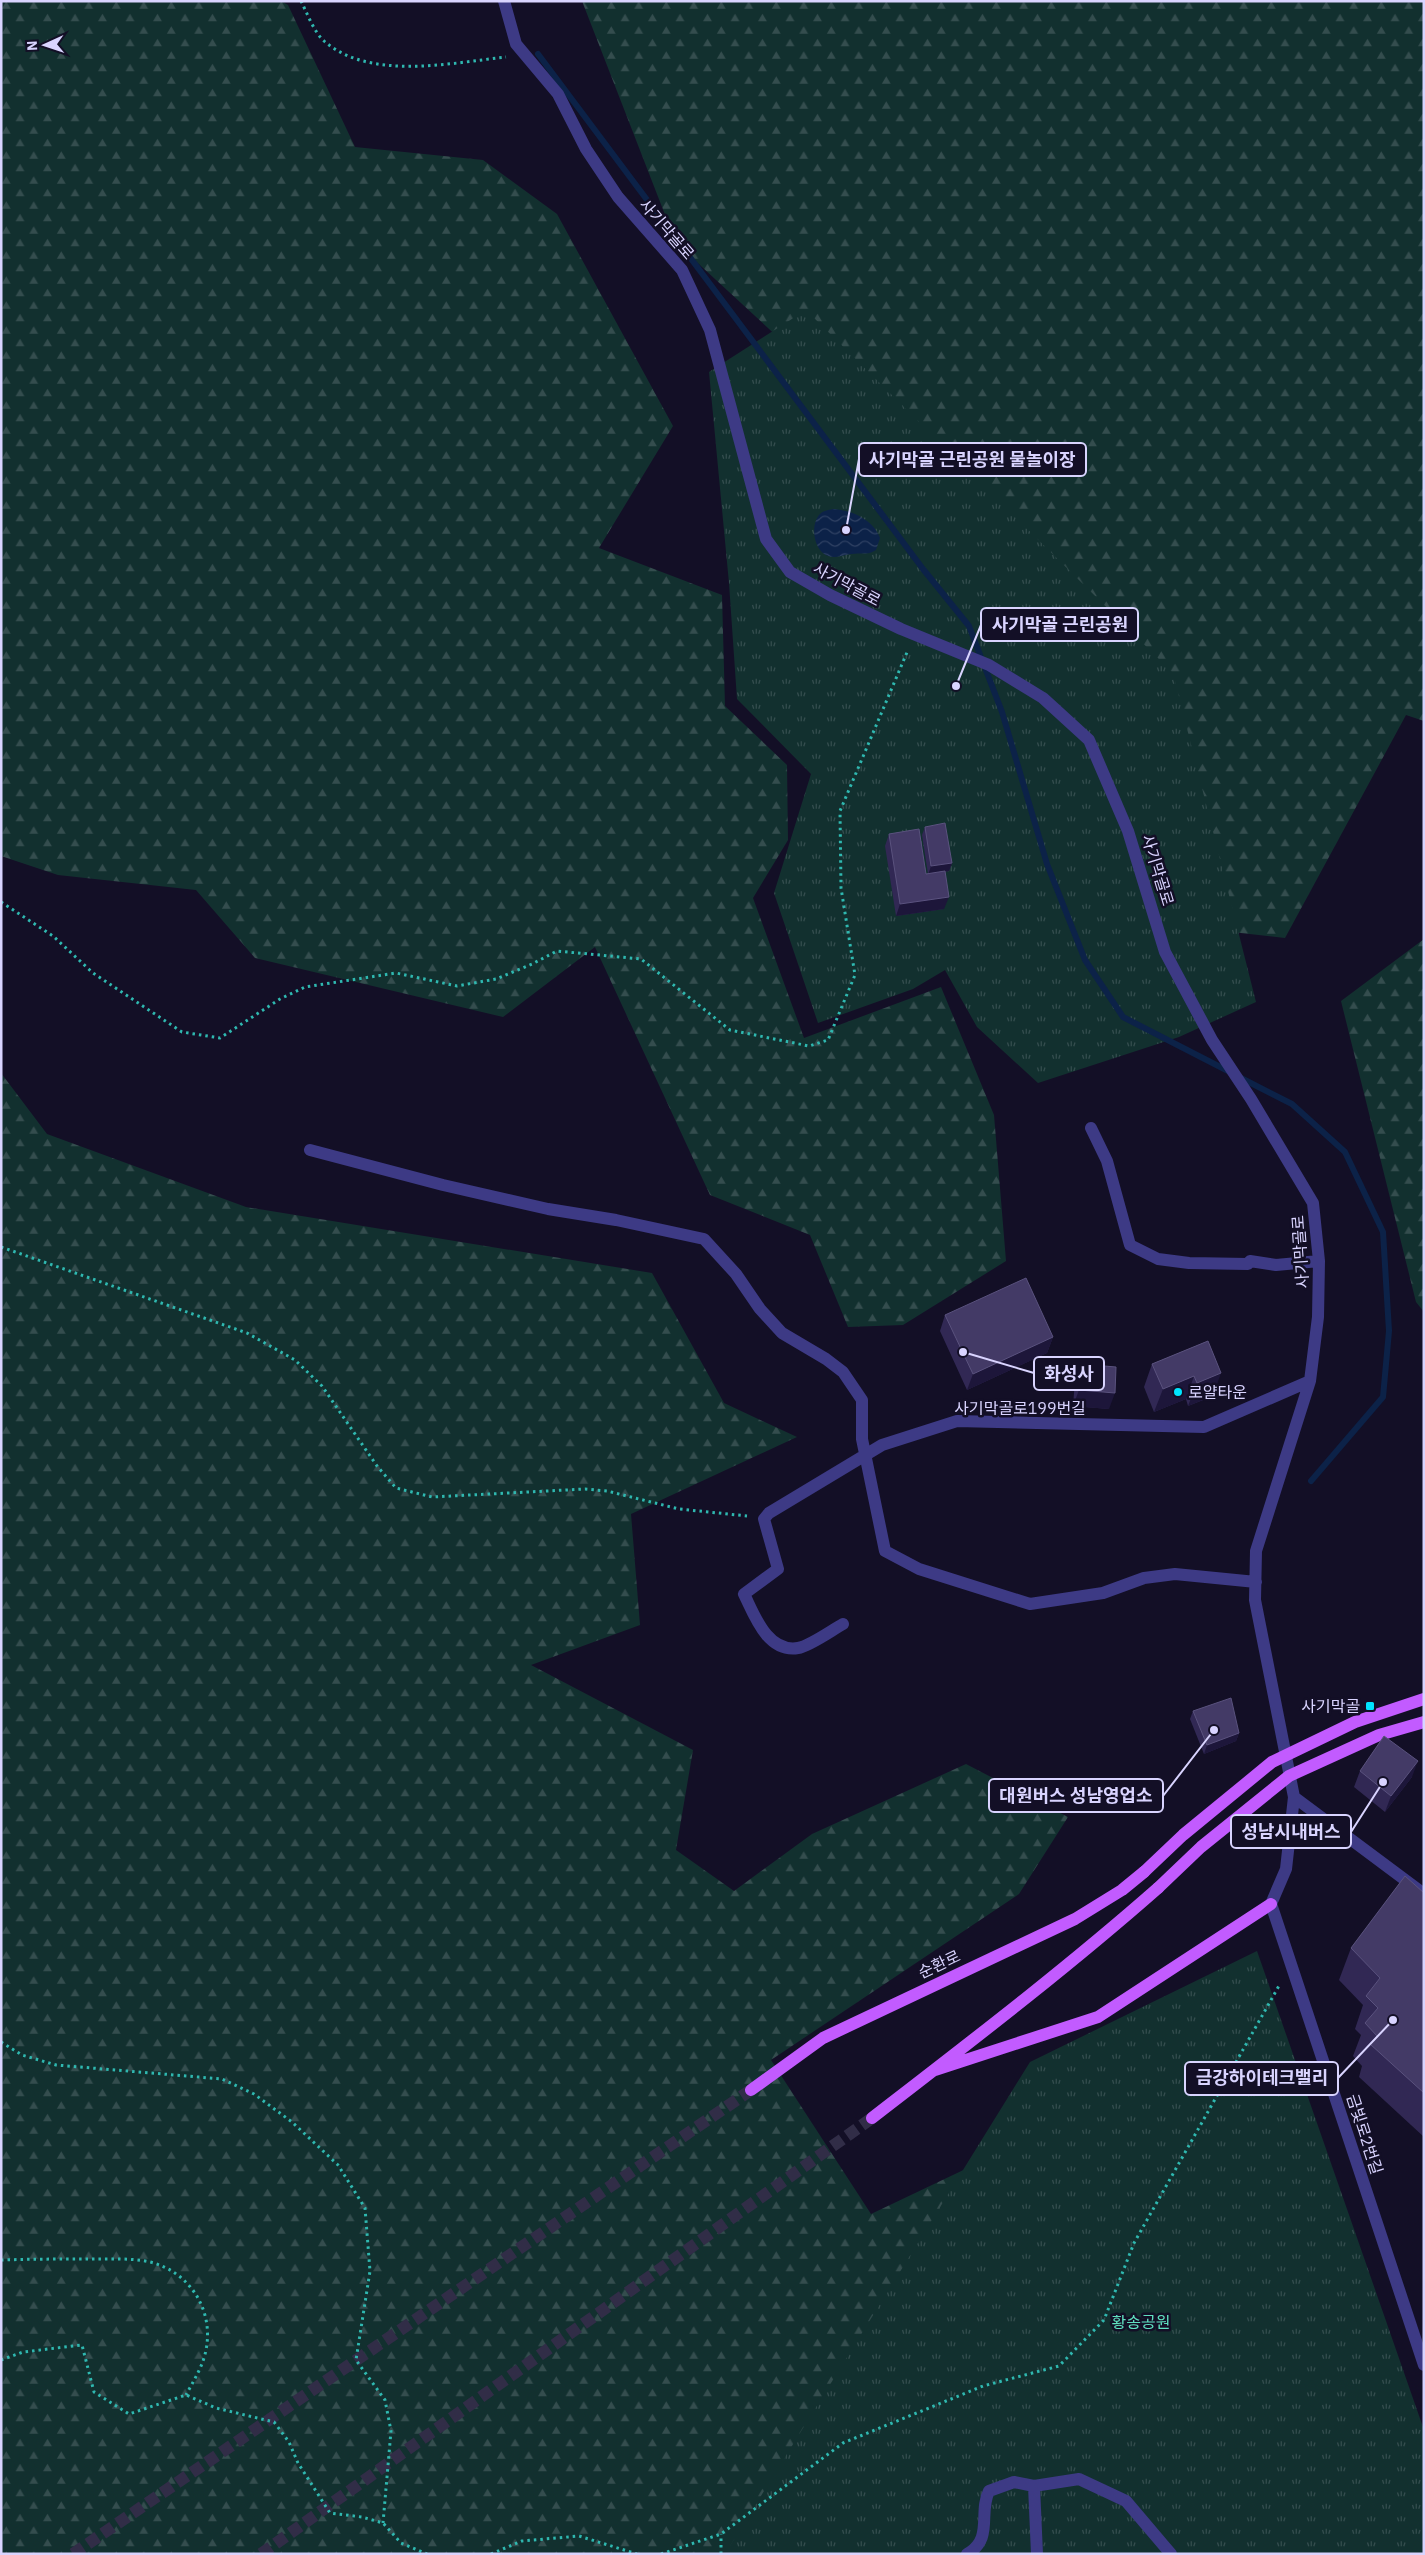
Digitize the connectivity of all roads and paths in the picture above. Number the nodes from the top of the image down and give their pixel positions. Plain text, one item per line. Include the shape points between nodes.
1 (301, 1) edge
2 (504, 1) edge
3 (526, 55) junction
4 (914, 635) junction
5 (1, 902) edge
6 (1092, 1128) dead end
7 (310, 1150) dead end
8 (1, 1247) edge
9 (1319, 1261) junction
10 (1310, 1381) junction
11 (865, 1455) junction
12 (764, 1519) junction
13 (1256, 1582) junction
14 (843, 1624) dead end
15 (1424, 1699) edge
16 (1424, 1703) edge
17 (1424, 1722) edge
18 (1286, 1760) junction
19 (1294, 1798) junction
20 (1424, 1894) edge
21 (1271, 1904) junction
22 (1291, 1963) junction
23 (1, 2042) edge
24 (935, 2070) junction
25 (751, 2090) tunnel mouth
26 (872, 2118) tunnel mouth
27 (1, 2260) edge
28 (1, 2360) edge
29 (1424, 2366) edge
30 (186, 2395) junction
31 (1034, 2486) junction
32 (383, 2524) junction
33 (721, 2534) junction
34 (427, 2554) edge
35 (491, 2554) edge
36 (637, 2554) edge
37 (661, 2554) edge
38 (721, 2554) edge
39 (967, 2554) edge
40 (1037, 2554) edge
41 (1171, 2554) edge

1 - 3 path via 323,40 355,60 418,67
2 - 3 street, 사기막골로 via 516,44
3 - 4 street, 사기막골로 via 558,94 586,149 618,197 682,270 710,330 766,539 790,572 830,596
4 - 5 path via 840,812 841,888 855,975 828,1040 809,1046 730,1030 641,959 557,951 496,979 457,986 396,973 305,987 280,999 220,1038 182,1032 93,973 53,936
4 - 9 street, 사기막골로 via 989,664 1044,698 1088,740 1128,831 1165,952 1212,1040 1313,1203
6 - 9 street via 1107,1161 1130,1245 1158,1259 1189,1263
7 - 11 street via 548,1209 704,1239 782,1333 843,1372 862,1400
8 - 12 path via 247,1333 296,1360 322,1386 396,1488 432,1498 607,1491 679,1509
9 - 10 street, 사기막골로 via 1318,1317
10 - 11 street, 사기막골로199번길 via 1204,1427 957,1421 882,1445
10 - 13 street, 사기막골로 via 1256,1551
11 - 12 street, 사기막골로199번길
11 - 13 street via 885,1550 919,1569 1003,1597 1030,1604 1050,1602 1104,1593 1144,1578 1175,1574
12 - 14 street via 778,1569 744,1594 765,1636 781,1645 798,1648
13 - 18 street, 사기막골로 via 1255,1600
15 - 25 main road, 순환로, bridge via 1355,1722 1272,1762 1122,1890 1075,1918 823,2038
16 - 18 street via 1330,1738
17 - 24 main road, bridge via 1379,1735 1289,1776 1201,1847 1092,1947
18 - 19 street, 사기막골로
19 - 20 street
19 - 21 street via 1286,1869
21 - 22 street, 금빛로2번길
21 - 24 main road via 1098,2017
22 - 29 street, 금빛로2번길
22 - 33 path via 1134,2243 1104,2320 1059,2366 983,2386 843,2443
23 - 32 path via 22,2054 56,2065 222,2079 254,2094 292,2122 338,2165 365,2208 370,2270 356,2360 385,2400 391,2431
24 - 26 main road
27 - 30 path via 120,2259 150,2262 187,2282 208,2320 207,2349
28 - 30 path via 23,2352 82,2345 94,2392 129,2414
30 - 32 path via 216,2408 274,2422 330,2514 362,2517
31 - 39 street via 1014,2482 990,2491 984,2500 982,2541
31 - 40 street
31 - 41 street via 1079,2480 1126,2501
32 - 34 path via 402,2543
33 - 37 path
33 - 38 path
35 - 36 path via 522,2541 578,2536

